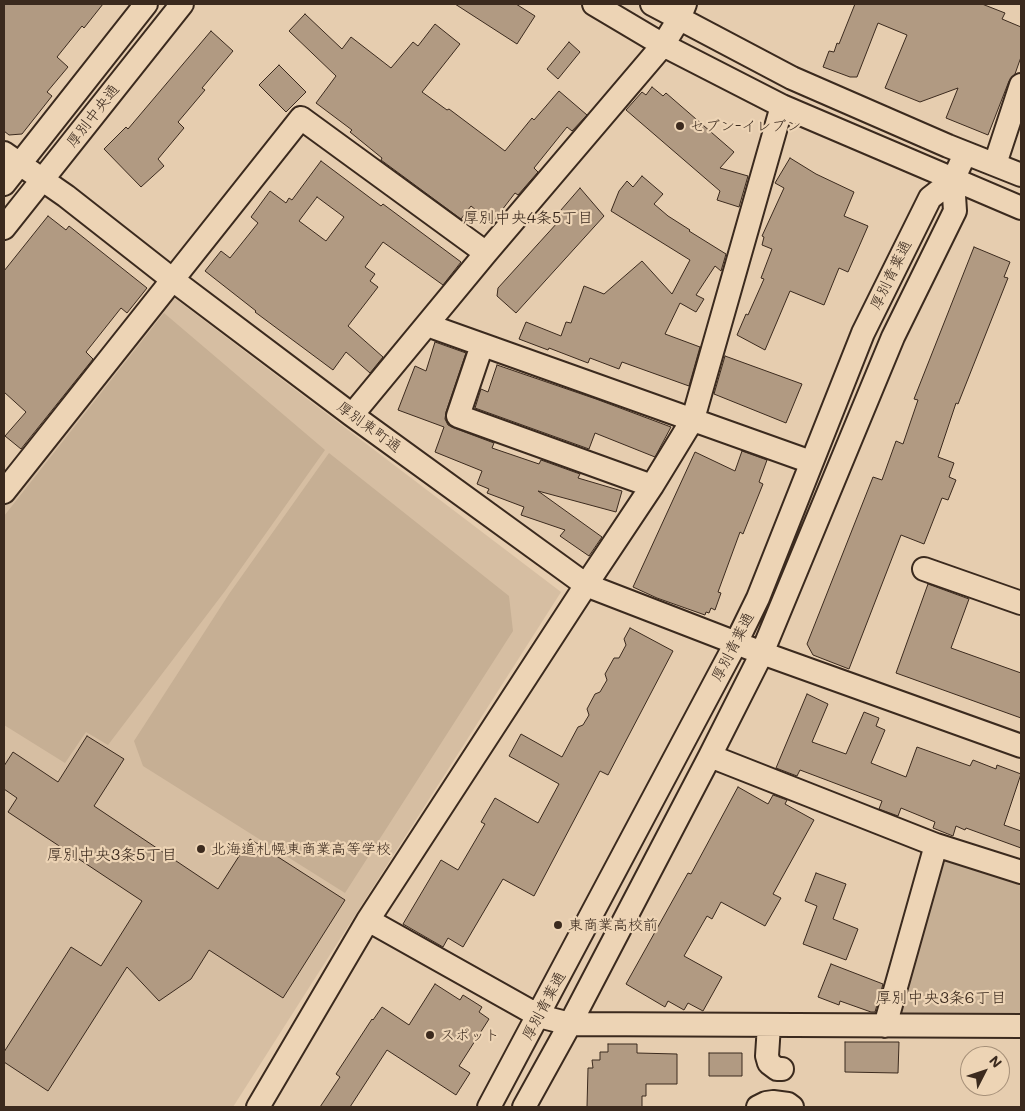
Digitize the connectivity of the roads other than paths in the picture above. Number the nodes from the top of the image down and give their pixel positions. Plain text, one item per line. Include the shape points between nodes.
1 (146, 4) edge
2 (182, 4) edge
3 (594, 4) edge
4 (652, 4) edge
5 (682, 11) edge
6 (663, 45) junction
7 (1021, 85) edge
8 (782, 106) junction
9 (965, 154) junction
10 (12, 158) edge
11 (995, 164) junction
12 (1021, 175) edge
13 (44, 180) junction
14 (953, 180) junction
15 (4, 184) edge
16 (1021, 208) edge
17 (4, 228) edge
18 (486, 253) junction
19 (173, 280) junction
20 (427, 325) junction
21 (482, 345) junction
22 (352, 415) junction
23 (693, 419) junction
24 (810, 462) junction
25 (652, 486) junction
26 (4, 492) edge
27 (924, 569) dead end
28 (586, 585) junction
29 (1021, 603) edge
30 (736, 643) junction
31 (762, 652) junction
32 (1021, 746) edge
33 (710, 756) junction
34 (936, 845) junction
35 (1021, 872) edge
36 (368, 920) junction
37 (539, 1016) junction
38 (570, 1024) junction
39 (769, 1025) junction
40 (885, 1026) junction
41 (1021, 1026) edge
42 (782, 1069) dead end
43 (258, 1107) edge
44 (489, 1107) edge
45 (524, 1107) edge
46 (758, 1107) edge
47 (792, 1107) edge

1 - 10 street, 厚別中央通
2 - 13 street, 厚別中央通
3 - 6 street
4 - 5 street
5 - 6 street
5 - 9 street via 792,78
6 - 8 street
6 - 18 street
7 - 11 street
8 - 14 street
8 - 23 street
9 - 11 street
9 - 14 street, 厚別青葉通
10 - 13 street, 厚別東町通
10 - 15 street, 厚別中央通
11 - 12 street
13 - 17 street, 厚別中央通
13 - 19 street, 厚別東町通
14 - 16 street
14 - 24 street, 厚別青葉通 via 925,206 863,333
14 - 31 street, 厚別青葉通 via 955,211 892,337
18 - 19 street via 301,118
18 - 20 street
19 - 22 street, 厚別東町通
19 - 26 street
20 - 21 street
20 - 22 street
21 - 23 street
21 - 25 street via 458,416
22 - 28 street, 厚別東町通
23 - 24 street
23 - 25 street
24 - 30 street, 厚別青葉通 via 758,598
25 - 28 street
27 - 29 street
28 - 30 street, 厚別東町通
28 - 36 street
30 - 31 street, 厚別東町通
30 - 37 street, 厚別青葉通
31 - 32 street, 厚別東町通
31 - 33 street, 厚別青葉通
33 - 34 street
33 - 38 street, 厚別青葉通
34 - 35 street
34 - 40 street
36 - 37 street
36 - 43 street
37 - 38 street
37 - 44 street, 厚別青葉通
38 - 39 street
38 - 45 street, 厚別青葉通
39 - 40 street
39 - 42 street via 769,1063
40 - 41 street
46 - 47 street via 773,1102

